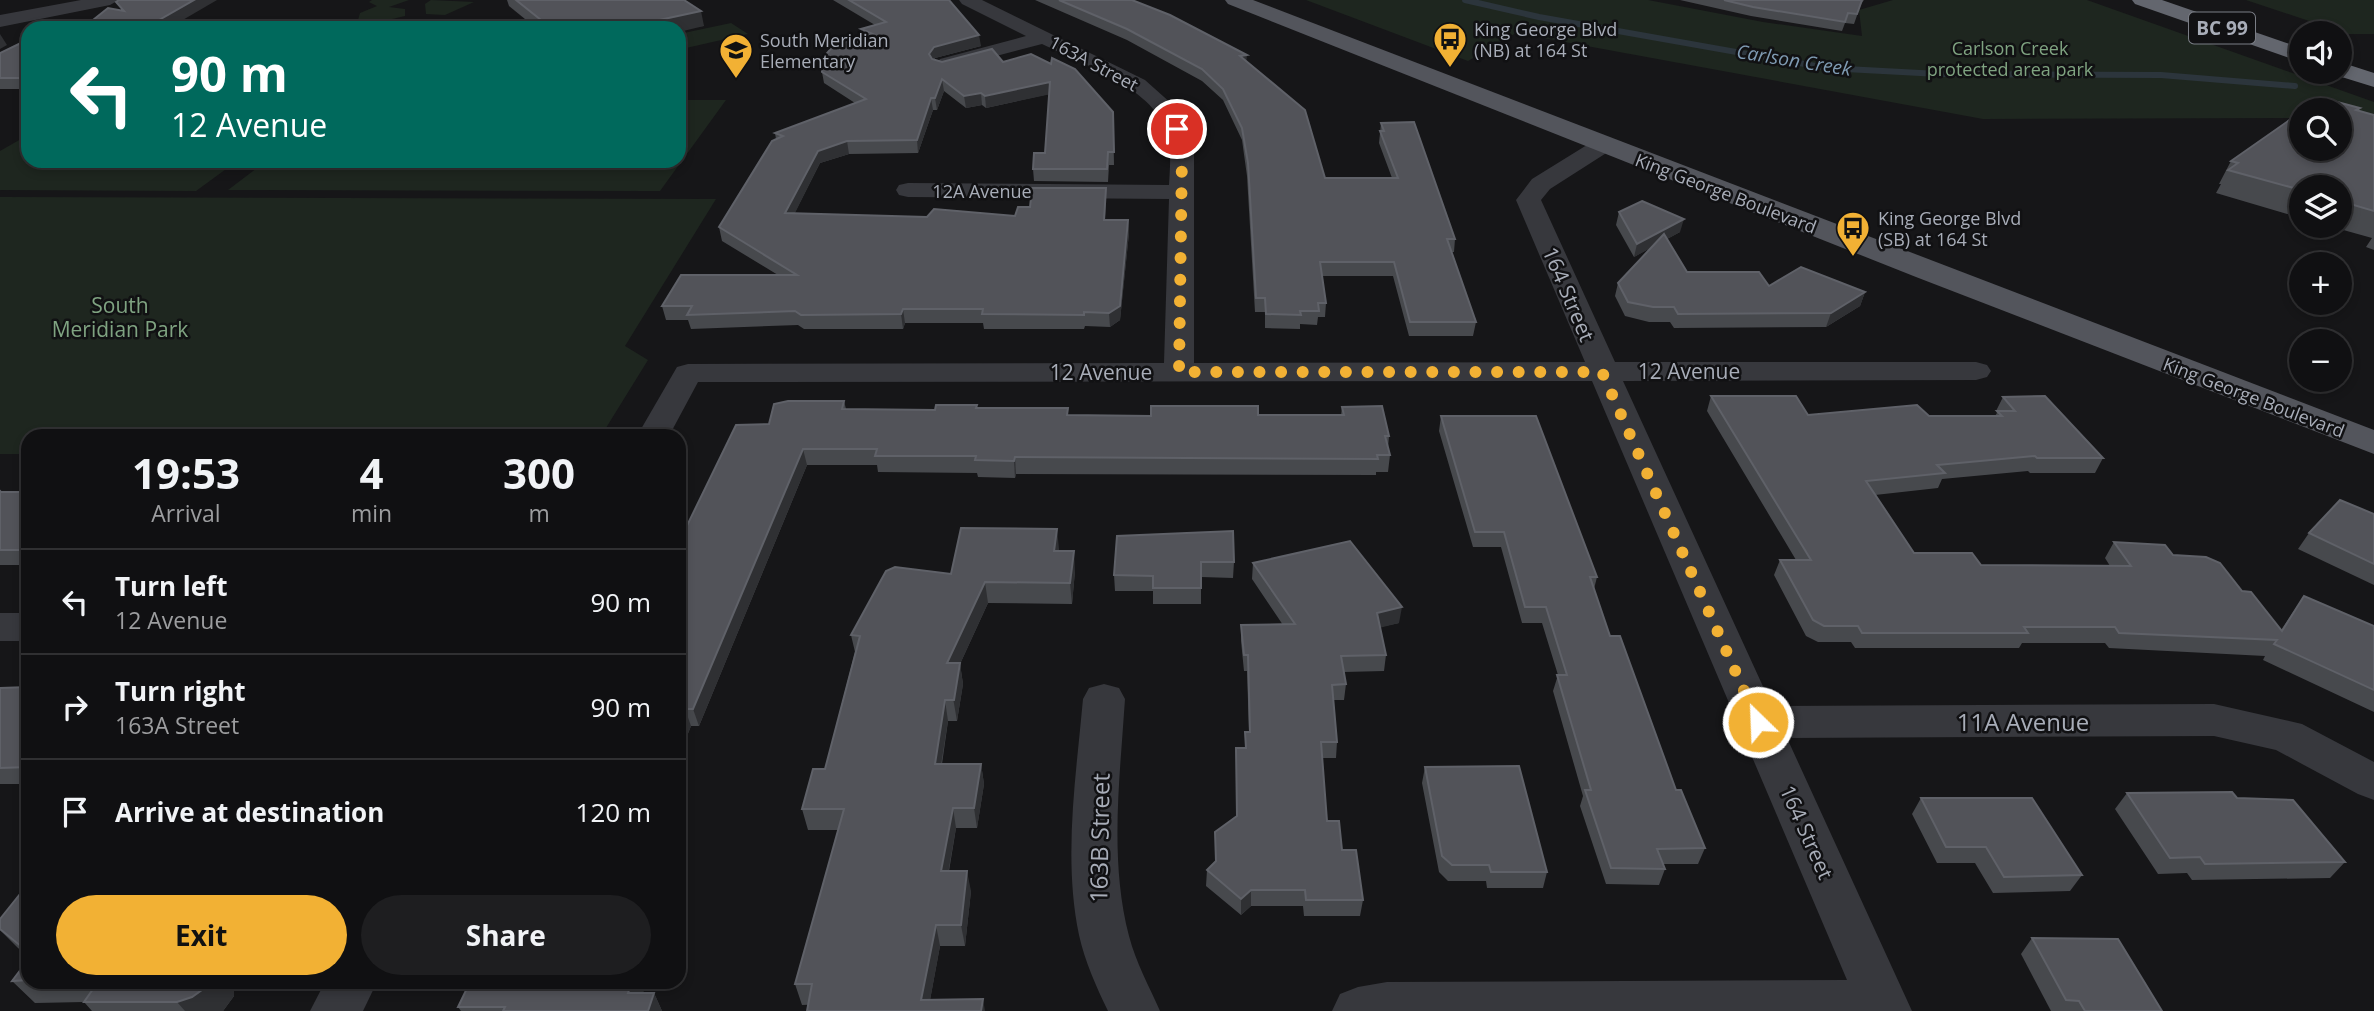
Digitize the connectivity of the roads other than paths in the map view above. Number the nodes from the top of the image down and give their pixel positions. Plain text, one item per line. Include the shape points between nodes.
1 (110, 0) edge
2 (968, 0) edge
3 (1235, 0) edge
4 (2142, 0) edge
5 (2193, 0) edge
6 (59, 5) edge
7 (0, 21) edge
8 (51, 21) edge
9 (2289, 33) edge
10 (1046, 37) junction
11 (2289, 51) edge
12 (2374, 61) edge
13 (2352, 62) edge
14 (943, 65) edge
15 (2352, 69) edge
16 (2374, 81) edge
17 (1603, 145) junction
18 (908, 190) dead end
19 (1181, 192) junction
20 (1976, 371) dead end
21 (1179, 372) junction
22 (1602, 372) junction
23 (657, 429) edge
24 (2374, 443) edge
25 (0, 627) edge
26 (21, 627) edge
27 (1104, 699) dead end
28 (1758, 722) junction
29 (2374, 782) edge
30 (348, 989) edge
31 (1885, 1007) edge
32 (336, 1011) edge
33 (1134, 1011) edge
34 (1358, 1011) edge

1 - 6 street
2 - 10 street, 163A Street
3 - 17 main road, King George Boulevard
4 - 11 highway, BC 99
5 - 9 highway, BC 99
6 - 7 street
6 - 8 street
10 - 14 street
10 - 19 street, 163A Street via 1138,84 1162,105 1177,129
12 - 13 highway
15 - 16 highway
17 - 22 street, 164 Street via 1541,184 1528,200
17 - 24 main road, King George Boulevard
18 - 19 street, 12A Avenue
19 - 21 street, 163A Street
20 - 22 street, 12 Avenue
21 - 22 street, 12 Avenue
21 - 23 street, 12 Avenue via 688,373
22 - 28 street, 164 Street
25 - 26 street
27 - 33 street, 163B Street via 1094,843 1097,911 1118,984
28 - 29 street, 11A Avenue via 2214,720 2287,736
28 - 31 street, 164 Street
30 - 32 street
31 - 34 street via 1387,1006

